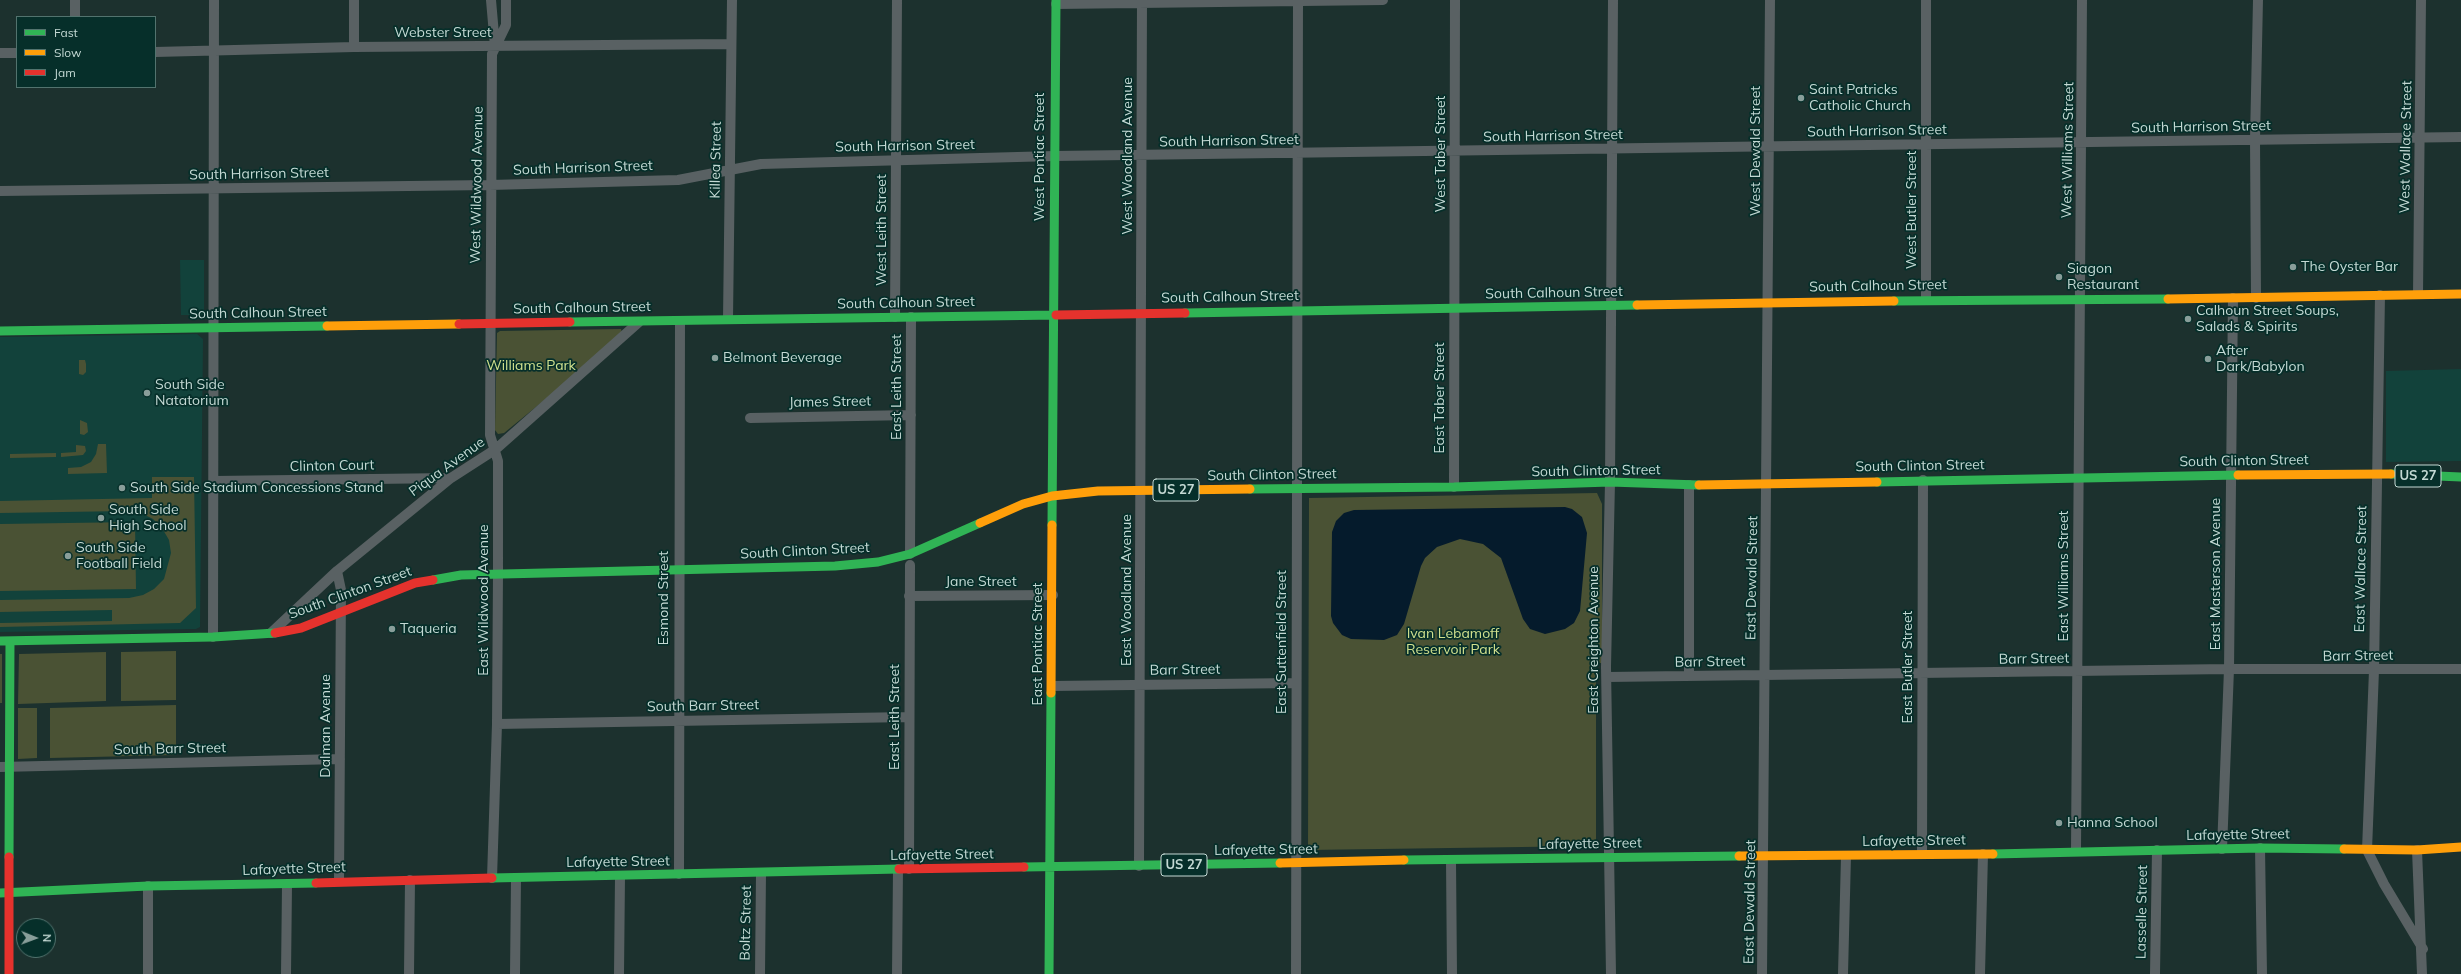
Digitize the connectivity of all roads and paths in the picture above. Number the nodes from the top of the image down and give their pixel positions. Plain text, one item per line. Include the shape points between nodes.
1 (75, 0) edge
2 (214, 0) edge
3 (354, 0) edge
4 (491, 0) edge
5 (506, 0) edge
6 (732, 0) edge
7 (897, 0) edge
8 (1298, 0) edge
9 (1383, 0) edge
10 (1455, 0) edge
11 (1613, 0) edge
12 (1770, 0) edge
13 (1926, 0) edge
14 (2082, 0) edge
15 (2258, 0) edge
16 (2421, 0) edge
17 (1056, 2) edge
18 (1142, 2) edge
19 (75, 16) edge
20 (731, 44) junction
21 (495, 46) junction
22 (354, 47) junction
23 (215, 51) junction
24 (156, 52) edge
25 (0, 53) edge
26 (16, 53) edge
27 (2461, 137) edge
28 (2420, 138) junction
29 (2255, 139) junction
30 (2082, 143) junction
31 (1926, 145) junction
32 (1770, 147) junction
33 (1612, 149) junction
34 (1455, 151) junction
35 (1299, 154) junction
36 (1054, 156) junction
37 (1142, 156) junction
38 (896, 160) junction
39 (732, 168) junction
40 (490, 185) junction
41 (214, 189) junction
42 (0, 191) edge
43 (2418, 294) junction
44 (2461, 294) edge
45 (2380, 295) junction
46 (2233, 298) junction
47 (2256, 298) junction
48 (1926, 300) junction
49 (2079, 300) junction
50 (1769, 302) junction
51 (1612, 306) junction
52 (1454, 308) junction
53 (1298, 310) junction
54 (1142, 313) junction
55 (1053, 314) junction
56 (895, 317) junction
57 (911, 317) junction
58 (728, 319) junction
59 (680, 321) junction
60 (639, 322) junction
61 (490, 324) junction
62 (214, 328) junction
63 (0, 331) edge
64 (911, 415) junction
65 (750, 418) dead end
66 (496, 449) junction
67 (2376, 473) junction
68 (2230, 475) junction
69 (2078, 477) junction
70 (2461, 477) edge
71 (451, 478) junction
72 (1923, 480) junction
73 (214, 481) junction
74 (1610, 482) junction
75 (1767, 482) junction
76 (1689, 485) junction
77 (1454, 487) junction
78 (1297, 488) junction
79 (1141, 491) junction
80 (1052, 496) junction
81 (910, 554) junction
82 (910, 565) dead end
83 (678, 569) junction
84 (337, 571) junction
85 (498, 573) junction
86 (1053, 595) junction
87 (910, 596) junction
88 (341, 612) junction
89 (270, 634) junction
90 (213, 637) junction
91 (0, 641) edge
92 (10, 641) junction
93 (2229, 669) junction
94 (2461, 669) edge
95 (2374, 670) junction
96 (2078, 672) junction
97 (1922, 674) junction
98 (1689, 676) junction
99 (1765, 676) junction
100 (1607, 677) junction
101 (1295, 683) junction
102 (1141, 685) junction
103 (1052, 686) junction
104 (909, 717) junction
105 (678, 720) junction
106 (497, 724) junction
107 (340, 759) junction
108 (5, 767) edge
109 (2461, 847) edge
110 (2260, 848) junction
111 (2222, 849) junction
112 (2156, 850) junction
113 (2367, 850) junction
114 (2417, 850) junction
115 (2076, 851) junction
116 (1922, 853) junction
117 (1983, 854) junction
118 (1765, 856) junction
119 (1846, 856) junction
120 (1610, 857) junction
121 (1451, 861) junction
122 (1295, 863) junction
123 (1140, 866) junction
124 (1050, 867) junction
125 (904, 869) junction
126 (761, 873) junction
127 (679, 874) junction
128 (620, 876) junction
129 (492, 878) junction
130 (516, 878) junction
131 (410, 880) junction
132 (339, 881) junction
133 (287, 885) junction
134 (148, 886) junction
135 (0, 893) edge
136 (10, 893) junction
137 (2423, 949) junction
138 (9, 974) edge
139 (148, 974) edge
140 (286, 974) edge
141 (409, 974) edge
142 (515, 974) edge
143 (619, 974) edge
144 (760, 974) edge
145 (897, 974) edge
146 (1049, 974) edge
147 (1296, 974) edge
148 (1452, 974) edge
149 (1610, 974) edge
150 (1762, 974) edge
151 (1843, 974) edge
152 (1980, 974) edge
153 (2155, 974) edge
154 (2262, 974) edge
155 (2422, 974) edge

1 - 19 street
2 - 23 street
3 - 22 street
4 - 21 street, West Wildwood Avenue
5 - 21 street, West Wildwood Avenue via 506,25
6 - 20 street, Killea Street
7 - 38 street, West Leith Street
8 - 9 street
8 - 18 street
8 - 35 street, East Suttenfield Street
10 - 34 street, West Taber Street
11 - 33 street, East Creighton Avenue
12 - 32 street, West Dewald Street
13 - 31 street, West Butler Street
14 - 30 street, West Williams Street
15 - 29 street
16 - 28 street, West Wallace Street
17 - 18 street
17 - 36 main road, West Pontiac Street
18 - 37 street, West Woodland Avenue
20 - 21 street, Webster Street
20 - 39 street, Killea Street
21 - 22 street, Webster Street
21 - 40 street, West Wildwood Avenue via 492,54
22 - 23 street, Webster Street
23 - 24 street, Webster Street
23 - 41 street
25 - 26 street
27 - 28 street, South Harrison Street
28 - 29 street, South Harrison Street
28 - 43 street, West Wallace Street
29 - 30 street, South Harrison Street
29 - 47 street
30 - 31 street, South Harrison Street
30 - 49 street, West Williams Street
31 - 32 street, South Harrison Street
31 - 48 street, West Butler Street
32 - 33 street, South Harrison Street
32 - 50 street, West Dewald Street
33 - 34 street, South Harrison Street
33 - 51 street, East Creighton Avenue
34 - 35 street, South Harrison Street
34 - 52 street, West Taber Street
35 - 37 street, South Harrison Street
35 - 53 street, East Suttenfield Street
36 - 37 street, South Harrison Street
36 - 38 street, South Harrison Street
36 - 55 main road, West Pontiac Street
37 - 54 street, West Woodland Avenue
38 - 39 street, South Harrison Street via 760,164
38 - 56 street, West Leith Street
39 - 40 street, South Harrison Street via 710,175 678,180
39 - 58 street, Killea Street
40 - 41 street, South Harrison Street
40 - 61 street, West Wildwood Avenue
41 - 42 street, South Harrison Street
41 - 62 street
43 - 44 main road, South Calhoun Street
43 - 45 main road, South Calhoun Street
45 - 47 main road, South Calhoun Street
45 - 67 street, East Wallace Street
46 - 47 main road, South Calhoun Street
46 - 49 main road, South Calhoun Street
46 - 68 street, East Masterson Avenue
48 - 49 main road, South Calhoun Street
48 - 50 main road, South Calhoun Street
49 - 69 street, East Williams Street
50 - 51 main road, South Calhoun Street
50 - 75 street, East Dewald Street
51 - 52 main road, South Calhoun Street
51 - 74 street, East Creighton Avenue
52 - 53 main road, South Calhoun Street
52 - 77 street, East Taber Street
53 - 54 main road, South Calhoun Street
53 - 78 street, East Suttenfield Street
54 - 55 main road, South Calhoun Street
54 - 79 street, East Woodland Avenue
55 - 57 main road, South Calhoun Street
55 - 80 main road, East Pontiac Street
56 - 57 main road, South Calhoun Street
56 - 58 main road, South Calhoun Street
57 - 64 street, East Leith Street
58 - 59 main road, South Calhoun Street
59 - 60 main road, South Calhoun Street
59 - 83 street, Esmond Street
60 - 61 main road, South Calhoun Street
60 - 66 street, Piqua Avenue
61 - 62 main road, South Calhoun Street
61 - 66 street, East Wildwood Avenue via 490,435
62 - 63 main road, South Calhoun Street
62 - 73 street
64 - 65 street, James Street
64 - 81 street, East Leith Street
66 - 71 street, Piqua Avenue
66 - 85 street, East Wildwood Avenue
67 - 68 main road, South Clinton Street / US 27
67 - 70 main road, US 27
67 - 95 street, East Wallace Street
68 - 69 main road, South Clinton Street / US 27
68 - 93 street, East Masterson Avenue
69 - 72 main road, South Clinton Street / US 27
69 - 96 street, East Williams Street
71 - 73 street, Clinton Court
71 - 84 street, Piqua Avenue
72 - 75 main road, South Clinton Street / US 27
72 - 97 street, East Butler Street
73 - 90 street
74 - 76 main road, South Clinton Street / US 27
74 - 77 main road, South Clinton Street / US 27
74 - 100 street, East Creighton Avenue
75 - 76 main road, South Clinton Street / US 27
75 - 99 street, East Dewald Street
76 - 98 street
77 - 78 main road, South Clinton Street / US 27
78 - 79 main road, South Clinton Street / US 27
78 - 101 street, East Suttenfield Street
79 - 80 main road, South Clinton Street / US 27 via 1098,491
79 - 102 street, East Woodland Avenue
80 - 81 main road, South Clinton Street / US 27 via 1017,507
80 - 86 main road, East Pontiac Street
81 - 83 main road, South Clinton Street / US 27 via 878,562 849,565
82 - 87 street, East Leith Street
83 - 85 main road, South Clinton Street / US 27
83 - 105 street, Esmond Street
84 - 88 street, Dalman Avenue via 341,590
84 - 89 street, Piqua Avenue
85 - 88 main road, South Clinton Street / US 27 via 461,575 416,583
85 - 106 street, East Wildwood Avenue
86 - 87 street, Jane Street
86 - 103 main road, East Pontiac Street
87 - 104 street, East Leith Street
88 - 89 main road, South Clinton Street / US 27 via 301,628
88 - 107 street, Dalman Avenue
89 - 90 main road, South Clinton Street / US 27
90 - 92 main road, South Clinton Street / US 27
91 - 92 main road, South Clinton Street / US 27
92 - 108 main road
93 - 95 street, Barr Street
93 - 96 street, Barr Street
93 - 111 street, East Masterson Avenue
94 - 95 street, Barr Street
95 - 113 street, East Wallace Street
96 - 97 street, Barr Street
96 - 115 street, East Williams Street
97 - 99 street, Barr Street
97 - 116 street, East Butler Street
98 - 99 street, Barr Street
98 - 100 street, Barr Street
99 - 118 street, East Dewald Street
100 - 120 street, East Creighton Avenue
101 - 102 street, Barr Street
101 - 122 street, East Suttenfield Street
102 - 103 street, Barr Street
102 - 123 street, East Woodland Avenue
103 - 124 main road, East Pontiac Street
104 - 105 street, South Barr Street
104 - 125 street, East Leith Street
105 - 106 street, South Barr Street
105 - 127 street, Esmond Street
106 - 129 street, East Wildwood Avenue
107 - 108 street, South Barr Street
107 - 132 street, Dalman Avenue
108 - 136 main road
109 - 114 main road, Lafayette Street / US 27
110 - 111 main road, Lafayette Street / US 27
110 - 113 main road, Lafayette Street / US 27
110 - 154 street
111 - 112 main road, Lafayette Street / US 27
112 - 115 main road, Lafayette Street / US 27
112 - 153 street, Lasselle Street
113 - 114 main road, Lafayette Street / US 27
113 - 137 street, East Wallace Street
114 - 137 street
115 - 117 main road, Lafayette Street / US 27
116 - 117 main road, Lafayette Street / US 27
116 - 119 main road, Lafayette Street / US 27
117 - 152 street
118 - 119 main road, Lafayette Street / US 27
118 - 120 main road, Lafayette Street / US 27
118 - 150 street, East Dewald Street
119 - 151 street
120 - 121 main road, Lafayette Street / US 27
120 - 149 street, East Creighton Avenue
121 - 122 main road, Lafayette Street / US 27
121 - 148 street
122 - 123 main road, Lafayette Street / US 27
122 - 147 street, East Suttenfield Street
123 - 124 main road, Lafayette Street / US 27
124 - 125 main road, Lafayette Street / US 27
124 - 146 main road, East Pontiac Street
125 - 126 main road, Lafayette Street / US 27
125 - 145 street, East Leith Street
126 - 127 main road, Lafayette Street / US 27
126 - 144 street, Boltz Street
127 - 128 main road, Lafayette Street / US 27
128 - 130 main road, Lafayette Street / US 27
128 - 143 street
129 - 130 main road, Lafayette Street / US 27
129 - 131 main road, Lafayette Street / US 27
130 - 142 street
131 - 132 main road, Lafayette Street / US 27
131 - 141 street
132 - 133 main road, Lafayette Street / US 27
133 - 134 main road, Lafayette Street / US 27
133 - 140 street
134 - 136 main road, Lafayette Street / US 27
134 - 139 street
135 - 136 main road, Lafayette Street / US 27
136 - 138 main road
137 - 155 street

